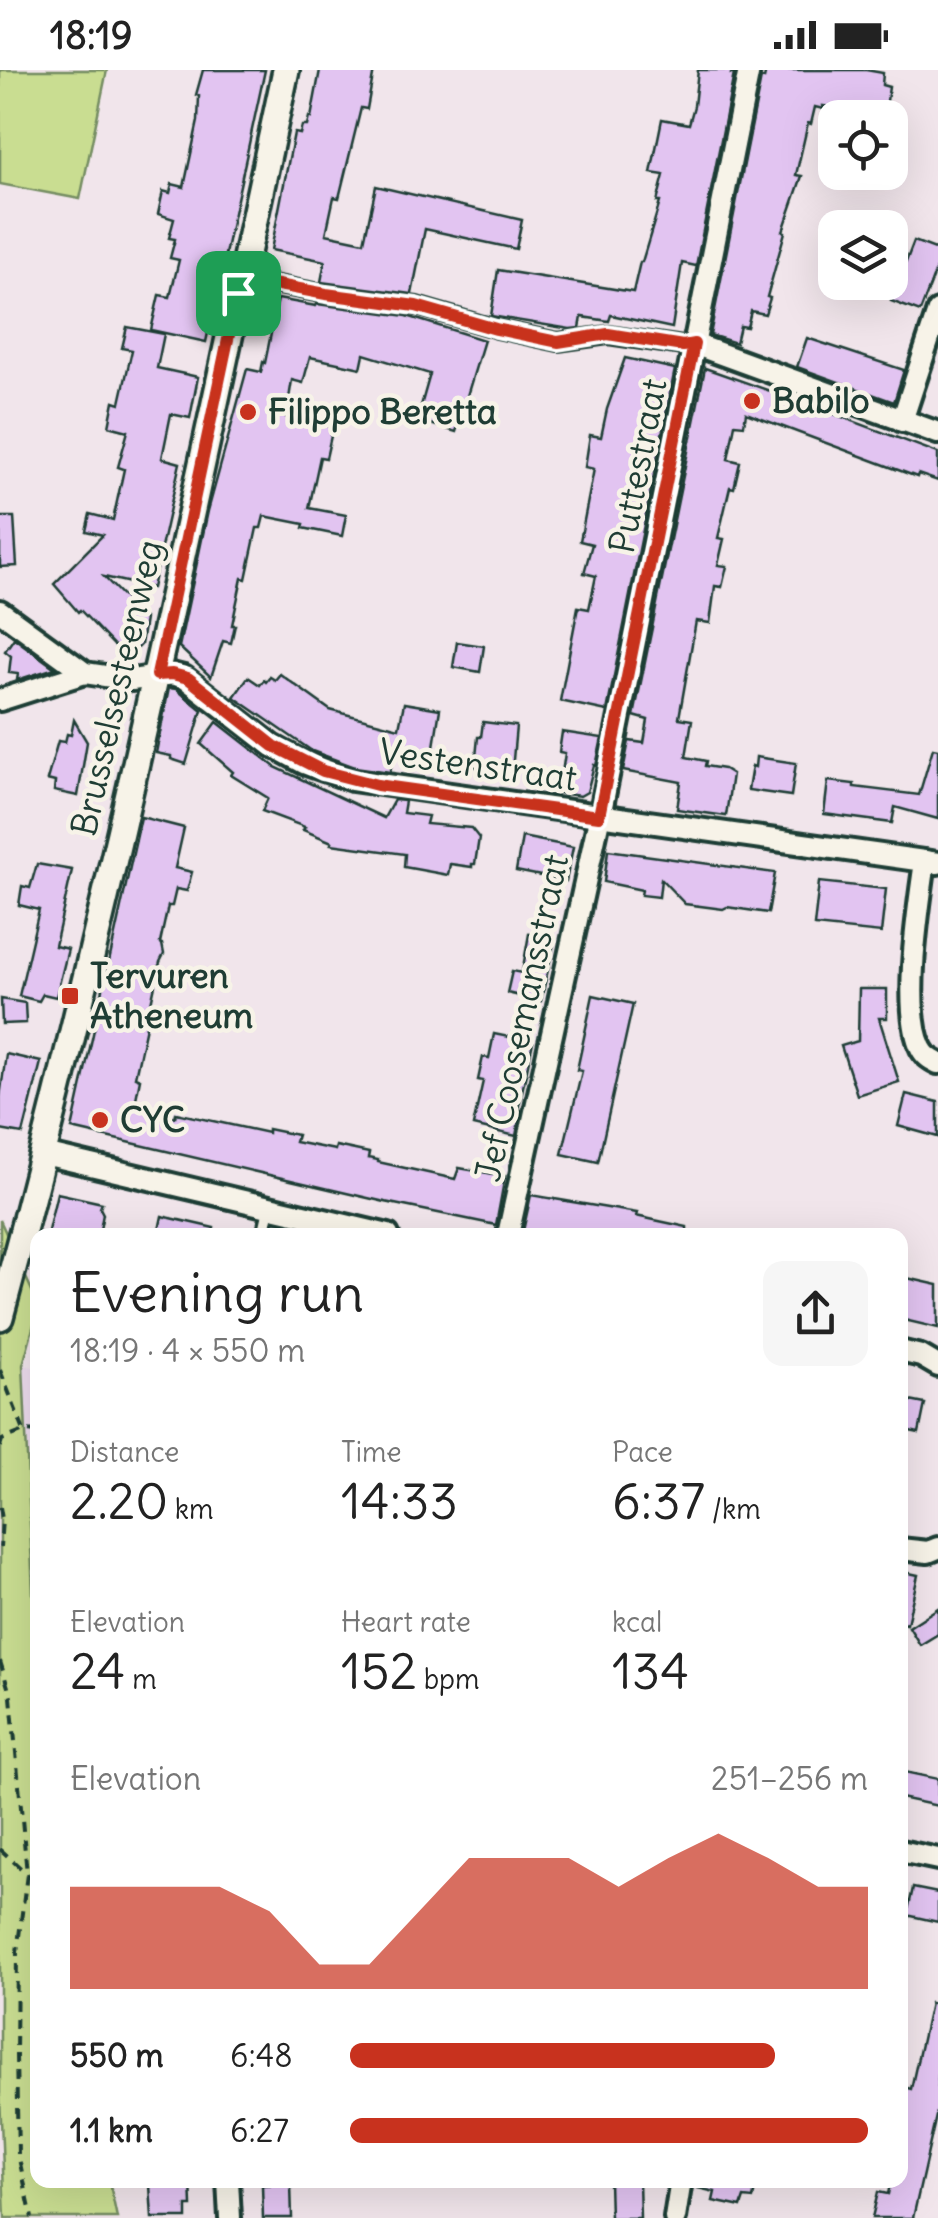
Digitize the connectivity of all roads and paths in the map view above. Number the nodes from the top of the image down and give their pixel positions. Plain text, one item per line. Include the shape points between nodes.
1 (286, 70) edge
2 (749, 70) edge
3 (241, 278) junction
4 (938, 311) edge
5 (694, 344) junction
6 (902, 421) junction
7 (938, 432) edge
8 (0, 611) edge
9 (84, 673) junction
10 (157, 675) junction
11 (0, 700) edge
12 (599, 816) junction
13 (932, 862) edge
14 (938, 1063) edge
15 (44, 1154) junction
16 (269, 1208) junction
17 (265, 1228) edge
18 (357, 1228) edge
19 (510, 1228) edge
20 (0, 1318) edge
21 (908, 1354) edge
22 (938, 1366) edge
23 (0, 1370) edge
24 (24, 1431) junction
25 (30, 1431) edge
26 (0, 1447) edge
27 (0, 1507) edge
28 (0, 1548) edge
29 (938, 1548) edge
30 (908, 1550) edge
31 (0, 1660) edge
32 (0, 1849) edge
33 (908, 1853) edge
34 (938, 1859) edge
35 (26, 1874) junction
36 (30, 1877) edge
37 (228, 2188) edge
38 (681, 2188) edge
39 (32, 2218) edge
40 (230, 2218) edge
41 (675, 2218) edge

1 - 3 street, Brusselsesteenweg
2 - 5 street, Puttestraat
3 - 5 street via 416,306 558,342 608,334
3 - 10 street, Brusselsesteenweg
4 - 6 street
5 - 6 street
5 - 12 street, Puttestraat
6 - 7 street
8 - 9 street
9 - 10 street, Vestenstraat via 132,680
9 - 11 street
10 - 12 street, Vestenstraat via 188,678 274,746 323,771 377,785
10 - 15 street, Brusselsesteenweg
12 - 13 street, Vestenstraat
12 - 19 street, Jef Coosemansstraat
13 - 14 street via 914,935 914,1018 922,1052
15 - 16 street
15 - 20 street, Brusselsesteenweg
16 - 17 lane
16 - 18 street
21 - 22 street
23 - 24 path
24 - 25 path
24 - 26 path
27 - 28 path
29 - 30 street
31 - 35 path via 11,1697
32 - 35 path
33 - 34 street
35 - 36 path
35 - 39 path via 16,1952 16,2056 18,2154
37 - 40 street
38 - 41 street

